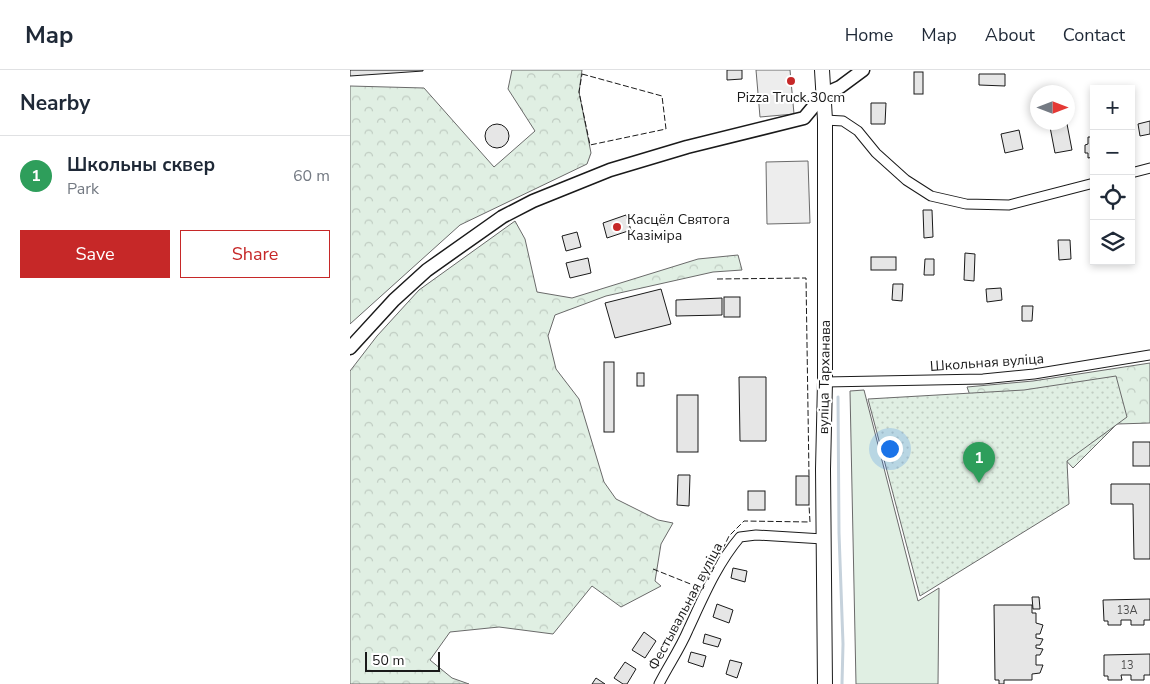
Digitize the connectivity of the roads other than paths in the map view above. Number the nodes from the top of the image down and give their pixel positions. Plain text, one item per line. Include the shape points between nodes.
1 (822, 70) edge
2 (863, 70) edge
3 (824, 94) junction
4 (804, 118) junction
5 (825, 120) junction
6 (1150, 168) edge
7 (1135, 172) edge
8 (1090, 185) edge
9 (350, 348) edge
10 (1150, 355) edge
11 (825, 382) junction
12 (823, 539) junction
13 (658, 684) edge
14 (825, 684) edge

1 - 3 main road, вуліца Тарханава
2 - 3 street
3 - 4 street
3 - 5 main road, вуліца Тарханава
4 - 5 street
4 - 9 street via 618,167 533,201 502,217 427,270
5 - 8 street via 843,120 906,180 931,196 966,204 1009,205
5 - 11 main road, вуліца Тарханава
6 - 7 street
10 - 11 street, Школьная вуліца via 982,379
11 - 12 main road, вуліца Тарханава
12 - 13 street, Фестывальная вуліца via 740,537 728,551
12 - 14 main road, вуліца Тарханава

